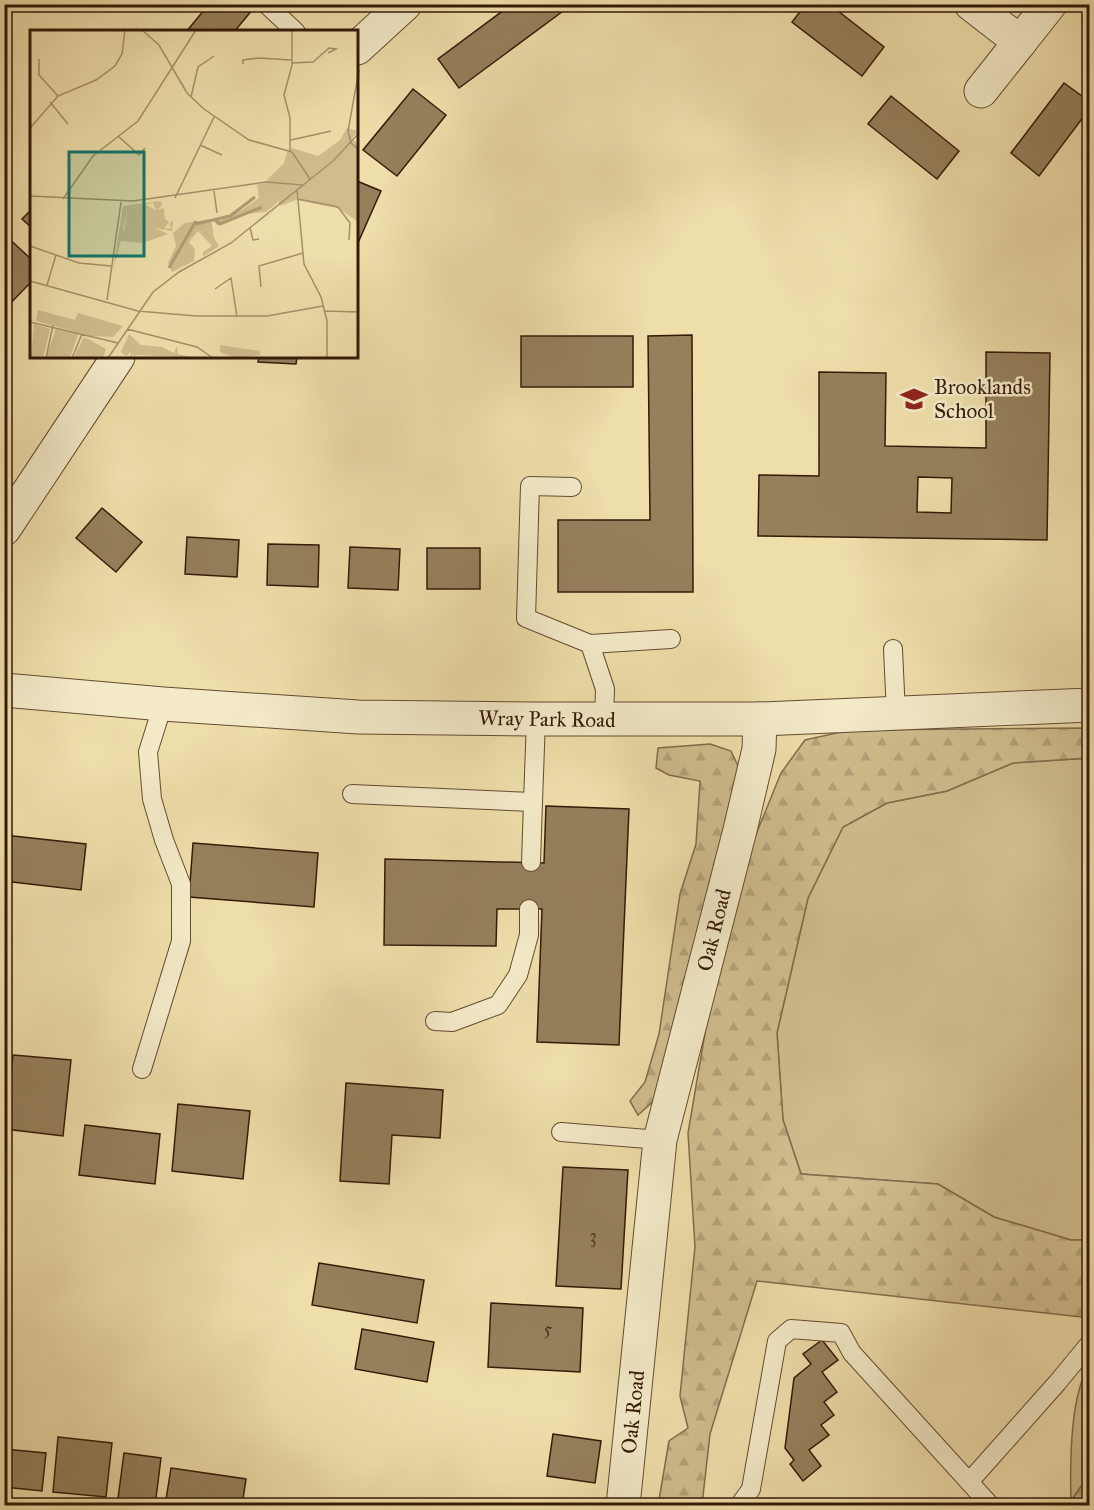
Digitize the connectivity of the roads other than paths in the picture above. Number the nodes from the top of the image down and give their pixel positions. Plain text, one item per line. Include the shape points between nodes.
1 (266, 4) edge
2 (405, 4) edge
3 (971, 4) edge
4 (1050, 4) edge
5 (295, 30) edge
6 (1020, 42) junction
7 (358, 47) edge
8 (981, 91) dead end
9 (117, 358) edge
10 (572, 487) dead end
11 (4, 529) edge
12 (671, 639) dead end
13 (590, 644) junction
14 (893, 649) dead end
15 (4, 690) edge
16 (163, 704) junction
17 (1089, 705) edge
18 (896, 714) junction
19 (536, 719) junction
20 (760, 719) junction
21 (604, 720) junction
22 (352, 794) dead end
23 (533, 802) junction
24 (531, 862) dead end
25 (529, 909) dead end
26 (435, 1021) dead end
27 (142, 1069) dead end
28 (561, 1132) dead end
29 (660, 1140) junction
30 (1089, 1343) edge
31 (969, 1482) junction
32 (623, 1506) edge
33 (739, 1506) edge
34 (991, 1506) edge

1 - 5 lane
2 - 7 street
3 - 6 street
4 - 6 street
6 - 8 street
9 - 11 street
10 - 13 lane via 530,486 526,618
12 - 13 lane
13 - 21 lane via 606,690
14 - 18 lane
15 - 16 street, Wray Park Road
16 - 19 street, Wray Park Road via 358,717
16 - 27 lane via 148,752 152,799 181,884 181,940
17 - 18 street, Wray Park Road
18 - 20 street, Wray Park Road
19 - 21 street, Wray Park Road
19 - 23 lane
20 - 21 street, Wray Park Road
20 - 29 street, Oak Road via 759,749 740,830
22 - 23 lane
23 - 24 lane
25 - 26 lane via 528,935 518,975 498,1005 452,1022
28 - 29 lane
29 - 32 street, Oak Road
30 - 31 lane
31 - 33 lane via 852,1353 841,1333 791,1329 777,1341 751,1489
31 - 34 lane

